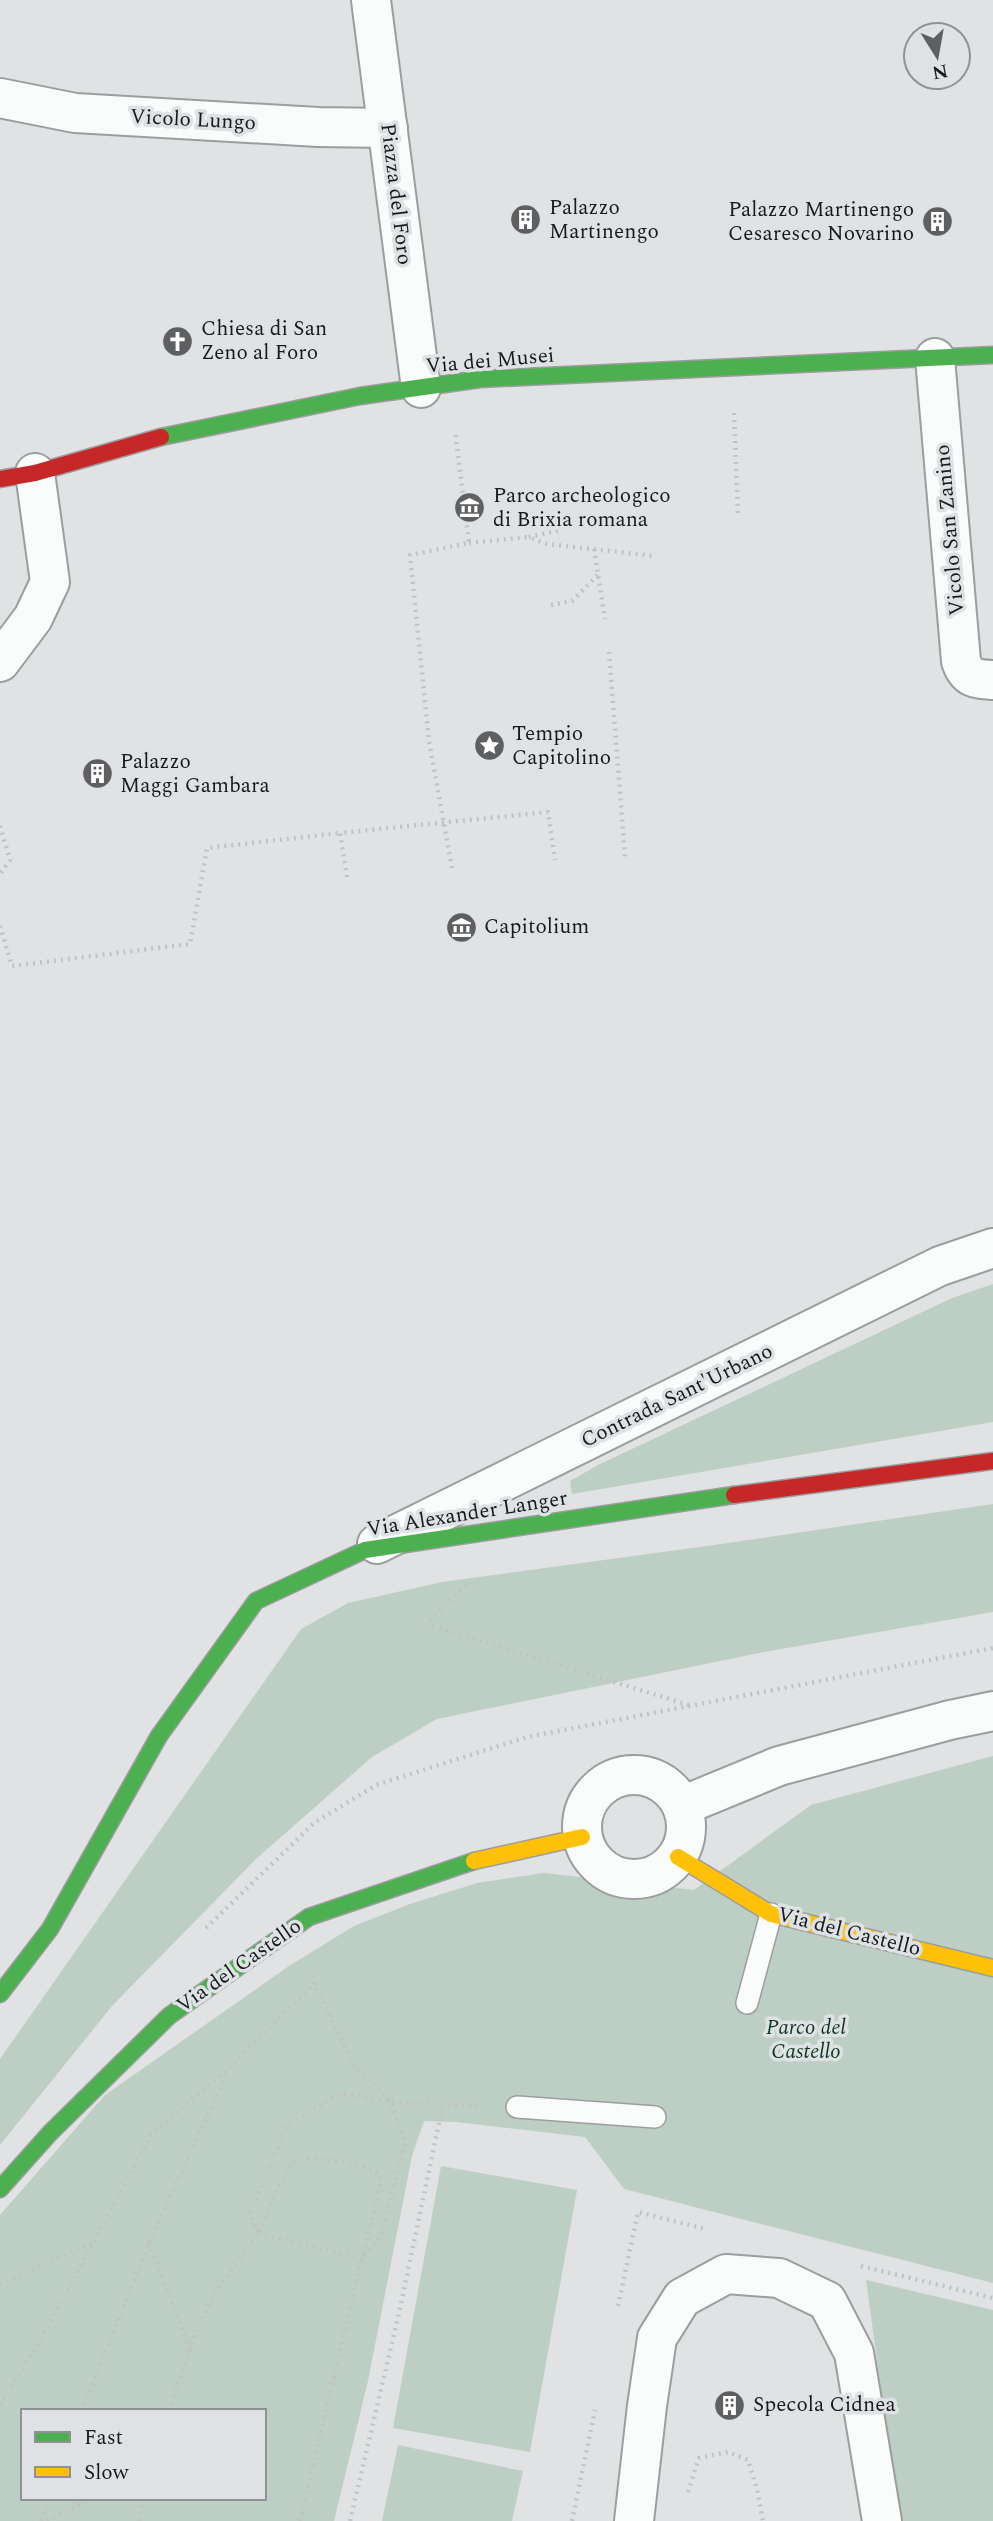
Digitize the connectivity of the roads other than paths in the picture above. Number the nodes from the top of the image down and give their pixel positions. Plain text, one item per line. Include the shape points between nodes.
1 (371, 0) edge
2 (0, 98) edge
3 (387, 128) junction
4 (993, 355) edge
5 (935, 358) junction
6 (435, 386) junction
7 (18, 476) edge
8 (0, 662) edge
9 (993, 680) edge
10 (993, 1248) edge
11 (993, 1461) edge
12 (365, 1550) junction
13 (993, 1711) edge
14 (682, 1806) junction
15 (582, 1838) junction
16 (678, 1857) junction
17 (771, 1914) junction
18 (993, 1968) edge
19 (0, 1994) edge
20 (747, 2003) dead end
21 (517, 2107) road end
22 (655, 2117) dead end
23 (0, 2189) edge
24 (634, 2521) edge
25 (881, 2521) edge

1 - 3 street, Piazza del Foro
2 - 3 street, Vicolo Lungo via 75,113
3 - 6 street, Piazza del Foro
4 - 5 street, Via dei Musei
5 - 6 street, Via dei Musei via 480,379
5 - 9 street, Vicolo San Zanino via 961,661 973,679
6 - 7 street, Via dei Musei via 360,396 171,434
7 - 8 street via 50,582 33,618
10 - 12 street, Contrada Sant'Urbano via 940,1266
11 - 12 street, Via Alexander Langer via 649,1506
12 - 19 street, Via Alexander Langer via 256,1601 159,1736 50,1929
13 - 14 street via 779,1766
14 - 15 street via 669,1788 651,1777 628,1775 607,1782 591,1796 582,1816
14 - 16 street via 687,1823
15 - 16 street via 590,1857 604,1871 623,1879 644,1879 663,1872
15 - 23 street, Via del Castello via 467,1864 309,1917 169,2016
16 - 17 street, Via del Castello
17 - 18 street, Via del Castello
17 - 20 lane
21 - 22 lane
24 - 25 street via 657,2338 682,2298 726,2274 779,2278 827,2301 854,2353

